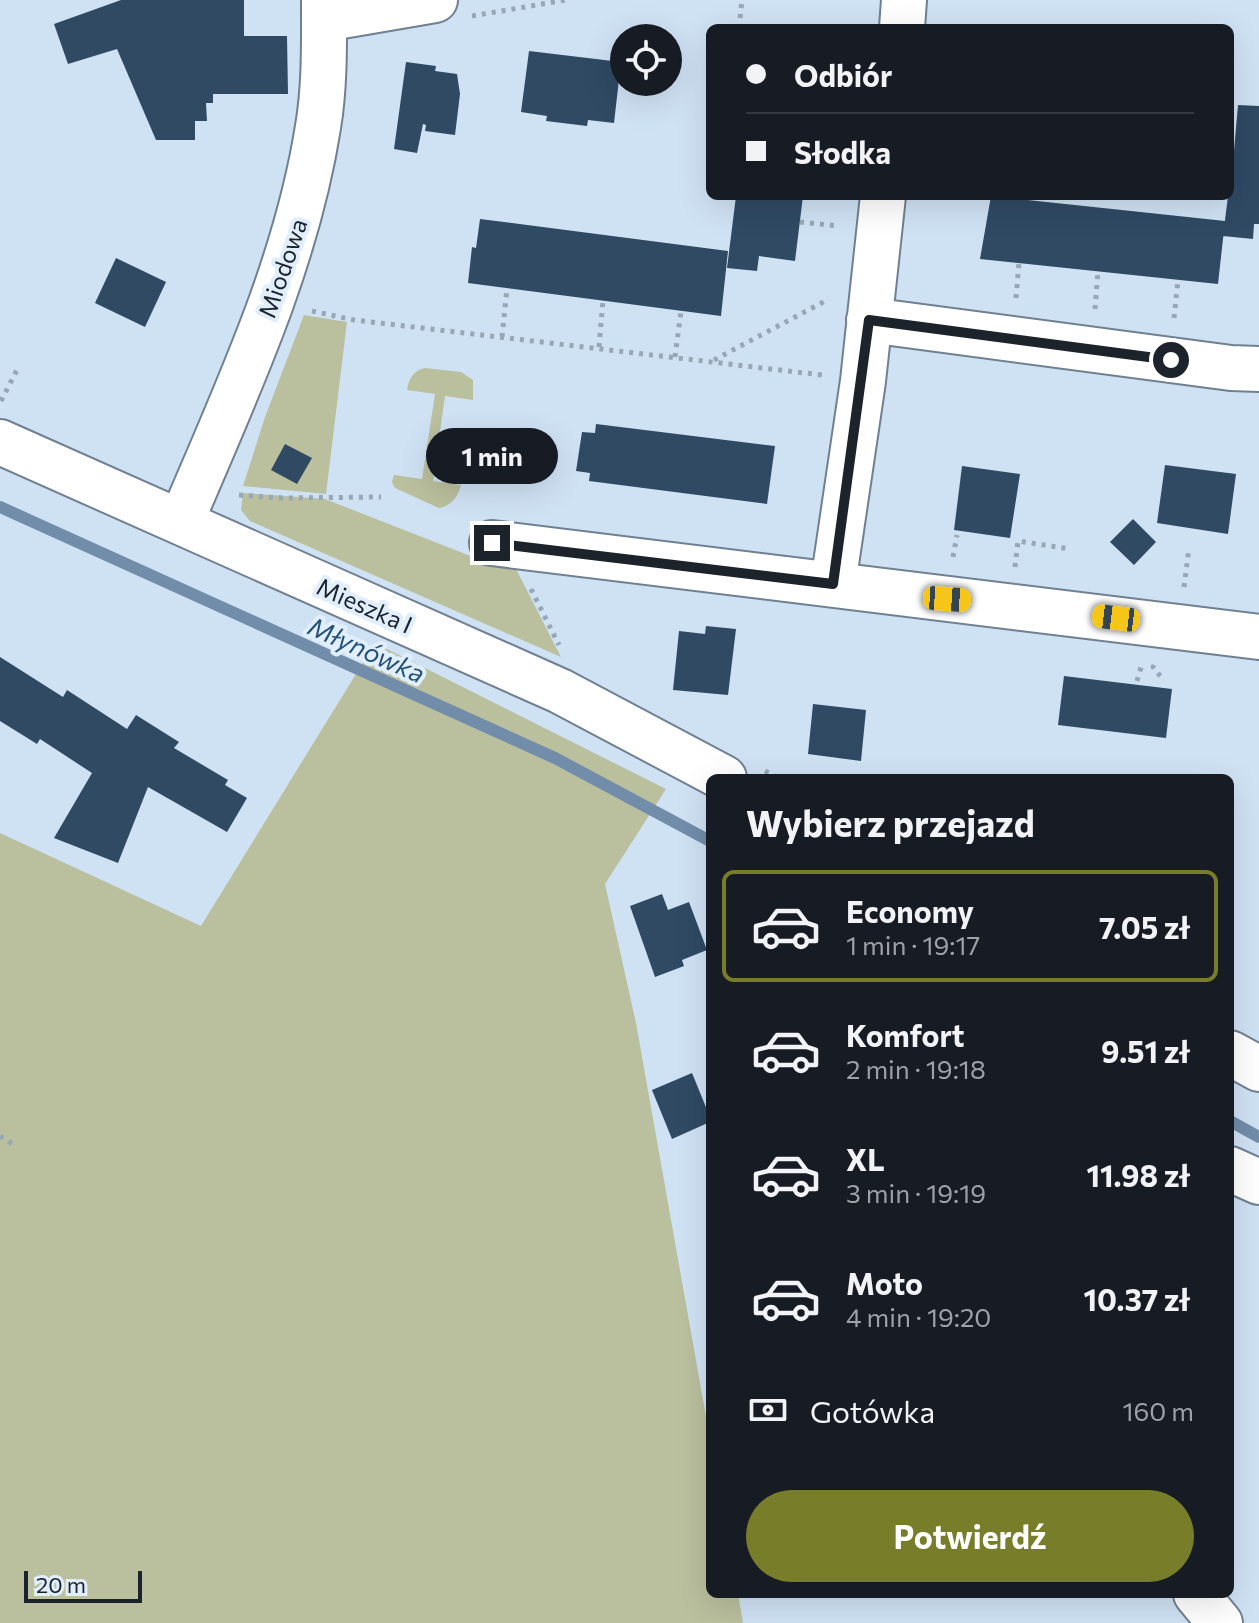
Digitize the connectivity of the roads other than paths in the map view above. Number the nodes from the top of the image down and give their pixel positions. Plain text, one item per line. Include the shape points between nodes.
1 (904, 0) edge
2 (324, 9) edge
3 (446, 9) edge
4 (902, 24) edge
5 (883, 200) edge
6 (869, 320) junction
7 (1259, 369) edge
8 (0, 442) edge
9 (181, 522) junction
10 (492, 543) dead end
11 (833, 584) junction
12 (1259, 637) edge
13 (716, 774) edge
14 (1234, 1055) edge
15 (1259, 1069) edge
16 (1234, 1171) edge
17 (1259, 1182) edge
18 (1199, 1598) edge
19 (1220, 1623) edge

1 - 4 street
2 - 3 street
2 - 9 street, Miodowa via 319,127 303,204 272,302
5 - 6 street
6 - 7 street
6 - 11 street
8 - 9 street, Mieszka I
9 - 13 street, Mieszka I via 560,691
10 - 11 street
11 - 12 street
14 - 15 street
16 - 17 street
18 - 19 street

